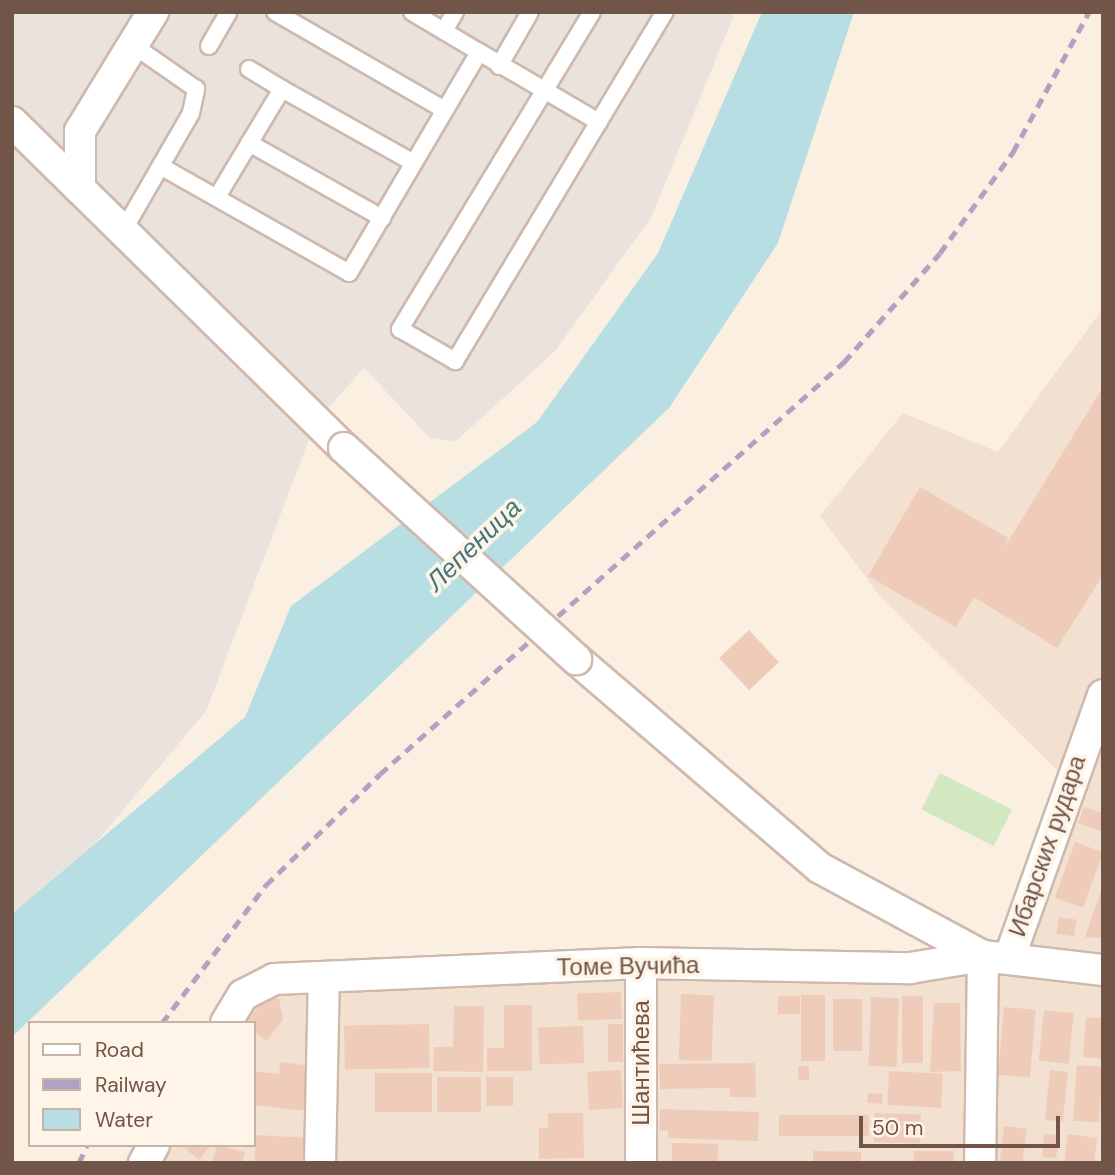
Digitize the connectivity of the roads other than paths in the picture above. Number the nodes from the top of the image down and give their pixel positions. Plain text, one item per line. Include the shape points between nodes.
1 (153, 12) edge
2 (229, 12) edge
3 (275, 12) edge
4 (412, 12) edge
5 (455, 12) edge
6 (530, 12) edge
7 (592, 12) edge
8 (665, 12) edge
9 (444, 31) junction
10 (133, 45) junction
11 (209, 46) dead end
12 (479, 52) junction
13 (499, 65) junction
14 (248, 69) dead end
15 (282, 89) junction
16 (544, 94) junction
17 (445, 110) junction
18 (12, 122) edge
19 (598, 122) junction
20 (249, 143) junction
21 (414, 163) junction
22 (162, 167) junction
23 (80, 189) junction
24 (216, 197) junction
25 (382, 218) junction
26 (123, 231) junction
27 (1103, 695) edge
28 (914, 920) junction
29 (996, 957) junction
30 (641, 962) junction
31 (910, 968) junction
32 (1103, 970) edge
33 (324, 979) junction
34 (227, 1021) edge
35 (153, 1147) edge
36 (144, 1163) edge
37 (320, 1163) edge
38 (642, 1163) edge
39 (980, 1163) edge

1 - 10 street
2 - 11 lane
3 - 17 lane
4 - 9 lane
5 - 9 lane
6 - 13 lane
7 - 16 lane
8 - 19 lane
9 - 12 lane
10 - 22 lane via 196,89 191,113
10 - 23 street via 80,131
12 - 13 lane
12 - 17 lane
13 - 16 lane
14 - 15 lane
15 - 20 lane
15 - 21 lane
16 - 19 lane
16 - 19 lane via 400,329 455,361
17 - 21 lane
18 - 23 street, Томе Вучића
20 - 24 lane
20 - 25 lane
21 - 25 lane
22 - 24 lane
22 - 26 lane
23 - 26 street, Томе Вучића
24 - 25 lane via 349,273
26 - 28 street, Томе Вучића, bridge via 344,447 798,853
27 - 29 street, Ибарских рудара
28 - 29 street, Томе Вучића
28 - 31 street via 923,946
29 - 31 street, Томе Вучића
29 - 32 street, Томе Вучића
29 - 39 street, Ибарских рудара
30 - 31 street, Томе Вучића
30 - 33 street, Томе Вучића
30 - 38 street, Шантићева
33 - 34 street, Томе Вучића via 274,979 243,995
33 - 37 street
35 - 36 street

